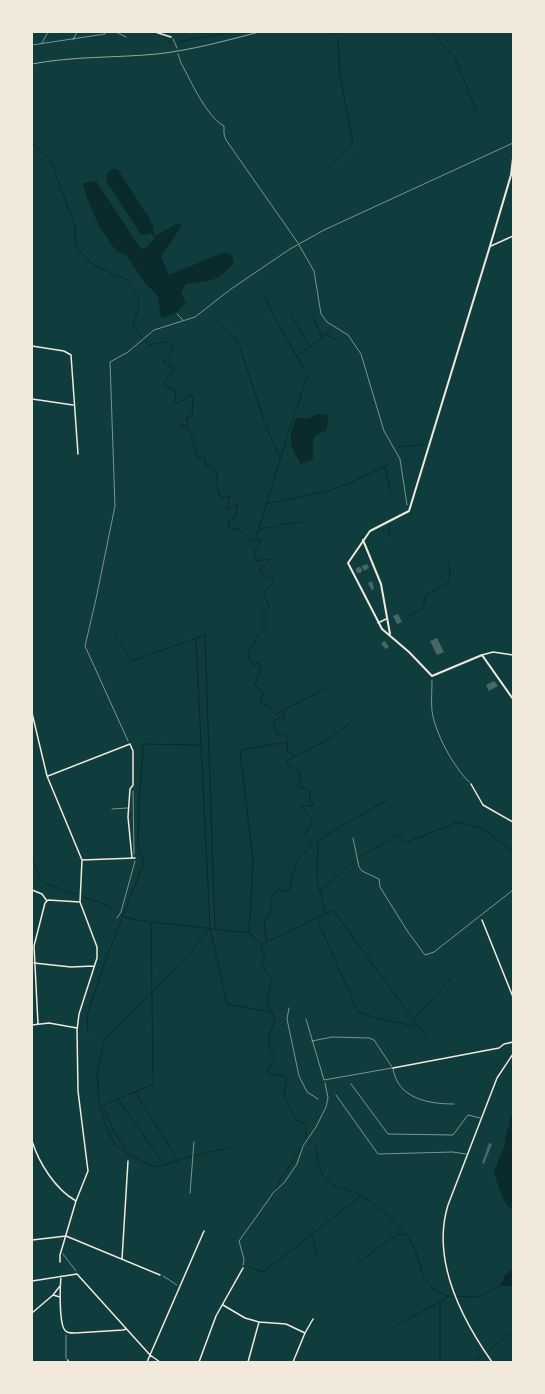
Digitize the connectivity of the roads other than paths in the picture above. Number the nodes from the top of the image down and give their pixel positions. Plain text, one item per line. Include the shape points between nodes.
1 (48, 32) edge
2 (78, 32) edge
3 (106, 32) edge
4 (116, 32) edge
5 (155, 32) edge
6 (171, 37) road end
7 (126, 38) dead end
8 (73, 40) junction
9 (42, 44) junction
10 (32, 45) edge
11 (513, 158) edge
12 (513, 236) edge
13 (490, 246) junction
14 (32, 346) edge
15 (32, 399) edge
16 (73, 405) junction
17 (78, 454) dead end
18 (363, 540) junction
19 (386, 619) junction
20 (378, 623) junction
21 (390, 634) junction
22 (482, 655) junction
23 (513, 655) edge
24 (513, 699) edge
25 (32, 713) edge
26 (48, 776) junction
27 (471, 784) road end
28 (129, 808) junction
29 (112, 809) dead end
30 (513, 822) edge
31 (132, 858) junction
32 (135, 858) road end
33 (82, 860) junction
34 (32, 890) edge
35 (46, 901) junction
36 (80, 902) junction
37 (482, 920) dead end
38 (34, 963) junction
39 (94, 966) junction
40 (513, 997) edge
41 (306, 1019) dead end
42 (38, 1024) junction
43 (32, 1025) edge
44 (77, 1028) junction
45 (312, 1041) junction
46 (513, 1042) edge
47 (513, 1054) edge
48 (393, 1068) junction
49 (351, 1084) dead end
50 (336, 1095) dead end
51 (454, 1104) dead end
52 (481, 1118) junction
53 (32, 1141) edge
54 (467, 1155) junction
55 (128, 1161) dead end
56 (76, 1201) junction
57 (204, 1231) dead end
58 (66, 1236) junction
59 (32, 1240) edge
60 (122, 1258) junction
61 (60, 1262) dead end
62 (243, 1268) dead end
63 (160, 1275) road end
64 (61, 1276) junction
65 (32, 1281) edge
66 (60, 1286) junction
67 (53, 1295) junction
68 (60, 1297) junction
69 (222, 1304) junction
70 (32, 1314) edge
71 (313, 1318) dead end
72 (260, 1322) junction
73 (126, 1329) junction
74 (305, 1333) junction
75 (150, 1355) junction
76 (147, 1362) edge
77 (160, 1362) edge
78 (199, 1362) edge
79 (248, 1362) edge
80 (293, 1362) edge
81 (492, 1362) edge

1 - 9 lane
2 - 8 lane
3 - 8 lane
4 - 7 lane
5 - 6 street
8 - 9 lane
9 - 10 lane
11 - 13 street via 511,175
12 - 13 street
13 - 18 street via 409,512 370,531
14 - 16 street via 64,351 71,355
15 - 16 street
16 - 17 street
18 - 19 street via 381,584
18 - 20 street via 348,565
19 - 20 street
19 - 21 street
20 - 21 street
21 - 22 street via 432,676
22 - 23 street via 493,652
22 - 24 street
25 - 26 street
26 - 28 street via 130,744 133,750 133,785 130,789
26 - 33 street
27 - 30 street via 483,806
28 - 29 lane
28 - 31 street
31 - 32 street
31 - 33 street
33 - 36 street
34 - 35 street via 42,894
35 - 36 street
35 - 38 street via 35,937
36 - 39 street via 97,944
37 - 40 street
38 - 39 street via 72,967
38 - 42 street
39 - 44 street
41 - 45 lane
42 - 43 street
42 - 44 street via 49,1023
44 - 56 street via 78,1091 88,1171
45 - 48 lane via 340,1037 372,1039
45 - 48 lane via 324,1080
46 - 48 street via 499,1048
47 - 52 street via 497,1078
48 - 51 lane via 397,1082 411,1095 426,1102
49 - 52 lane via 388,1134 453,1135 468,1115
50 - 54 lane via 378,1154 453,1152
52 - 54 street
53 - 56 street via 36,1155 60,1189
54 - 81 street via 448,1205 442,1245 454,1293 474,1336
55 - 60 street
56 - 58 street
57 - 75 street
58 - 59 street
58 - 60 street
58 - 61 street
60 - 63 street
62 - 69 street
64 - 65 street
64 - 66 street
64 - 73 street via 77,1274
66 - 67 street
66 - 68 street
67 - 68 street
67 - 70 street
68 - 73 street via 63,1328 69,1333
69 - 72 street via 245,1318
69 - 78 street via 209,1330
71 - 74 street
72 - 74 street via 286,1324
72 - 79 street
73 - 75 street
74 - 80 street
75 - 76 street
75 - 77 street

